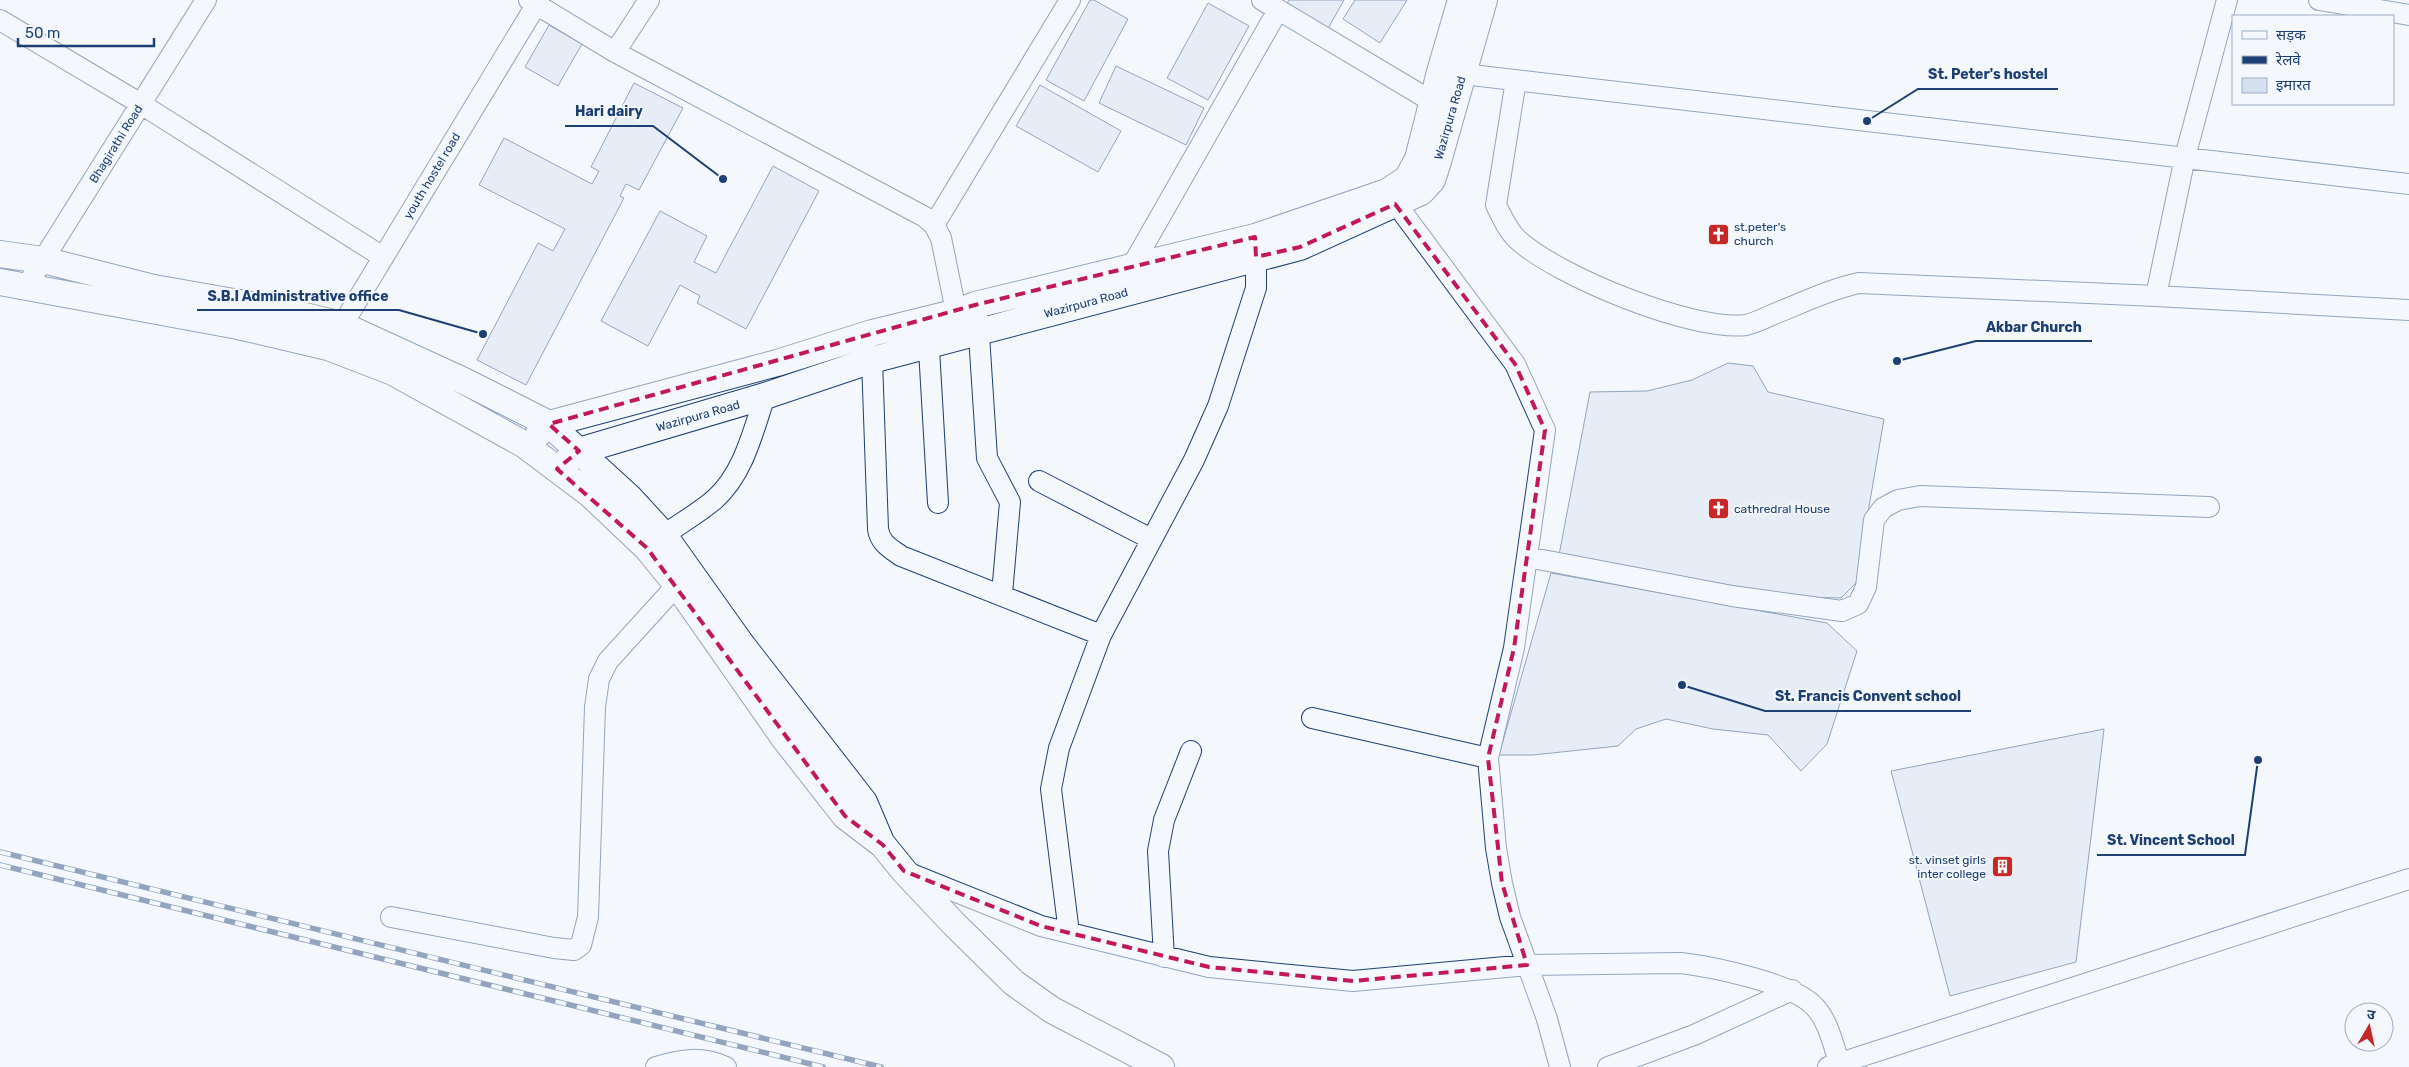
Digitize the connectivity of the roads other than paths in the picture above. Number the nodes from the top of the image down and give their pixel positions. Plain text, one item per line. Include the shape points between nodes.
1 (206, 0) edge
2 (649, 0) edge
3 (1070, 0) edge
4 (1461, 0) edge
5 (1484, 0) edge
6 (2227, 0) edge
7 (2320, 0) edge
8 (535, 1) edge
9 (1270, 5) edge
10 (2409, 15) edge
11 (0, 20) edge
12 (615, 52) junction
13 (1463, 74) junction
14 (1516, 80) junction
15 (1433, 102) junction
16 (141, 104) junction
17 (2185, 157) junction
18 (2409, 184) edge
19 (1391, 198) junction
20 (934, 225) junction
21 (1256, 247) junction
22 (0, 254) edge
23 (383, 256) junction
24 (44, 260) junction
25 (1132, 266) junction
26 (0, 282) edge
27 (26, 287) junction
28 (2156, 296) junction
29 (2409, 310) edge
30 (968, 321) junction
31 (342, 325) junction
32 (928, 333) junction
33 (328, 348) junction
34 (872, 360) junction
35 (765, 396) junction
36 (549, 424) junction
37 (525, 445) junction
38 (579, 451) junction
39 (557, 470) junction
40 (1039, 481) dead end
41 (938, 503) dead end
42 (2209, 507) dead end
43 (1151, 539) junction
44 (655, 541) junction
45 (1527, 558) junction
46 (677, 585) junction
47 (1002, 594) junction
48 (1101, 635) junction
49 (1312, 718) dead end
50 (1191, 751) dead end
51 (1488, 758) junction
52 (883, 845) junction
53 (904, 871) junction
54 (2409, 879) edge
55 (391, 917) dead end
56 (1069, 933) junction
57 (1164, 957) junction
58 (1527, 965) junction
59 (1792, 990) junction
60 (1833, 1064) edge
61 (656, 1067) edge
62 (726, 1067) edge
63 (1160, 1067) edge
64 (1560, 1067) edge
65 (1608, 1067) edge

1 - 16 street, Bhagirathi Road
2 - 12 street
3 - 20 street
4 - 15 main road, Wazirpura Road
5 - 13 main road, Wazirpura Road
6 - 17 street
7 - 10 street
8 - 12 street
8 - 23 street, youth hostel road
9 - 15 street
9 - 25 street
11 - 16 street
12 - 20 street via 914,210
13 - 14 street
13 - 19 main road, Wazirpura Road via 1432,180 1421,192
14 - 17 street
14 - 28 street via 1496,205 1504,223 1518,240 1542,258 1604,290 1639,302 1700,322 1730,326 1748,324 1842,286 1859,283
15 - 19 main road, Wazirpura Road via 1418,159
16 - 23 street
16 - 24 street, Bhagirathi Road
17 - 18 street
17 - 28 street
19 - 21 main road, Wazirpura Road
19 - 45 street via 1515,364 1545,430
20 - 30 street
21 - 25 main road, Wazirpura Road
21 - 30 main road, Wazirpura Road
21 - 43 street via 1253,302 1218,406 1194,460
22 - 24 main road
23 - 31 street, youth hostel road
24 - 27 street, Bhagirathi Road
24 - 31 main road via 154,288 284,311
25 - 30 main road, Wazirpura Road
26 - 27 main road
27 - 33 main road via 238,326
28 - 29 street
30 - 32 main road, Wazirpura Road
30 - 47 street via 987,458 1010,502
31 - 33 street, youth hostel road
31 - 36 main road
32 - 34 main road, Wazirpura Road
32 - 36 main road, Wazirpura Road via 872,333 777,363
32 - 41 street
33 - 37 main road via 393,372
34 - 35 main road, Wazirpura Road
34 - 47 street via 879,536 885,545 901,556
35 - 38 main road, Wazirpura Road
35 - 44 street via 733,478 715,498
36 - 37 main road, Wazirpura Road
36 - 38 main road
37 - 39 main road
38 - 39 main road, Wazirpura Road
38 - 44 main road via 629,497
39 - 44 main road
40 - 43 street
42 - 45 street via 1920,496 1898,500 1883,508 1874,520 1866,587 1858,604 1842,612 1732,596
43 - 48 street
44 - 46 main road
44 - 52 main road via 742,645 864,802
45 - 51 street via 1514,648
46 - 52 main road via 784,738 845,816
46 - 55 street via 608,661 599,679 595,707 588,917 581,945 574,950 554,948
47 - 48 street
48 - 56 street via 1059,748 1052,780
49 - 51 street
50 - 57 street via 1164,820 1158,850
51 - 58 street via 1502,883
52 - 53 main road
53 - 56 street via 1041,926
53 - 63 main road via 1014,983 1052,1010
54 - 60 street
56 - 57 street
57 - 58 street via 1209,967 1353,981
58 - 59 street via 1681,963 1704,966
58 - 64 street
59 - 60 street via 1818,1011
59 - 65 street via 1694,1035
61 - 62 street via 687,1060 710,1060

